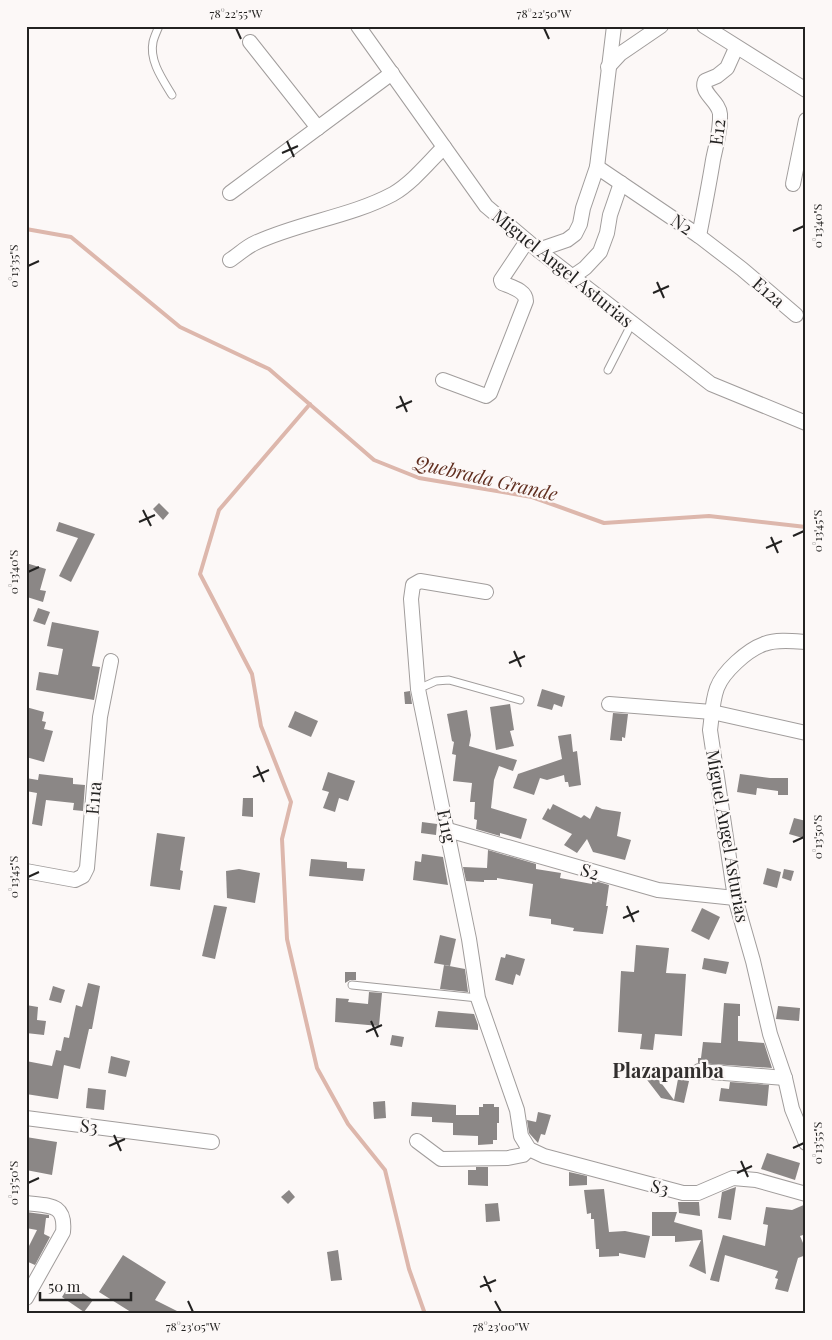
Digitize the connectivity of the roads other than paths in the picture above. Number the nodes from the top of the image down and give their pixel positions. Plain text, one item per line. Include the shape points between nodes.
1 (159, 26) edge
2 (358, 26) edge
3 (614, 26) edge
4 (661, 26) edge
5 (704, 26) edge
6 (250, 42) dead end
7 (736, 48) junction
8 (608, 67) junction
9 (392, 73) junction
10 (806, 90) edge
11 (172, 95) dead end
12 (806, 120) edge
13 (318, 128) junction
14 (444, 147) junction
15 (597, 167) junction
16 (620, 183) junction
17 (793, 184) dead end
18 (230, 193) dead end
19 (700, 236) junction
20 (527, 241) junction
21 (538, 250) junction
22 (230, 260) dead end
23 (742, 269) joint
24 (572, 277) junction
25 (796, 315) dead end
26 (632, 323) junction
27 (608, 370) dead end
28 (443, 380) dead end
29 (806, 423) edge
30 (486, 592) dead end
31 (806, 642) edge
32 (111, 661) dead end
33 (418, 689) junction
34 (520, 700) dead end
35 (609, 704) dead end
36 (712, 712) junction
37 (806, 733) edge
38 (448, 830) junction
39 (26, 871) edge
40 (735, 898) junction
41 (352, 984) dead end
42 (478, 998) junction
43 (699, 1071) dead end
44 (785, 1078) junction
45 (26, 1118) edge
46 (417, 1141) dead end
47 (212, 1142) dead end
48 (806, 1143) edge
49 (529, 1149) junction
50 (806, 1194) edge
51 (26, 1203) edge
52 (26, 1298) edge

1 - 11 lane via 153,42 154,56
2 - 9 street, Miguel Angel Asturias
3 - 8 street
4 - 8 street via 620,54
5 - 7 street
6 - 13 street
7 - 10 street
7 - 19 street, E12 via 727,68 704,84 720,112
8 - 15 street
9 - 13 street
9 - 14 street, Miguel Angel Asturias
12 - 17 street
13 - 18 street
14 - 20 street, Miguel Angel Asturias via 486,206
14 - 22 street via 417,176 395,193 346,214 260,241
15 - 16 street, N2
15 - 21 street via 575,234
16 - 19 street, N2
16 - 24 street via 600,252
19 - 23 street, N2
20 - 21 street, Miguel Angel Asturias
20 - 28 street via 501,280 523,293 526,301 490,393 486,396
21 - 24 street, Miguel Angel Asturias
23 - 25 street, E12a
24 - 26 street, Miguel Angel Asturias
26 - 27 lane
26 - 29 street, Miguel Angel Asturias via 711,384
30 - 33 street, E11g via 420,581 413,585 411,599
31 - 36 street, Miguel Angel Asturias via 781,640 764,644 745,655 728,671 718,688
32 - 39 street, E11a via 100,717 87,868 83,876 75,880
33 - 34 lane via 436,681 449,680
33 - 38 street, E11g
35 - 36 street
36 - 37 street
36 - 40 street, Miguel Angel Asturias via 710,730
38 - 40 street, S2 via 658,890
38 - 42 street, E11g
40 - 44 street, Miguel Angel Asturias via 770,1034
41 - 42 lane
42 - 49 street, E11g via 517,1110 521,1136
43 - 44 street
44 - 48 street, Miguel Angel Asturias via 792,1108
45 - 47 street, S3
46 - 49 street via 442,1159 508,1158 523,1155
49 - 50 street, S3 via 544,1156 683,1193 698,1193 733,1178 756,1180
51 - 52 street via 54,1206 62,1213 64,1221 63,1232

